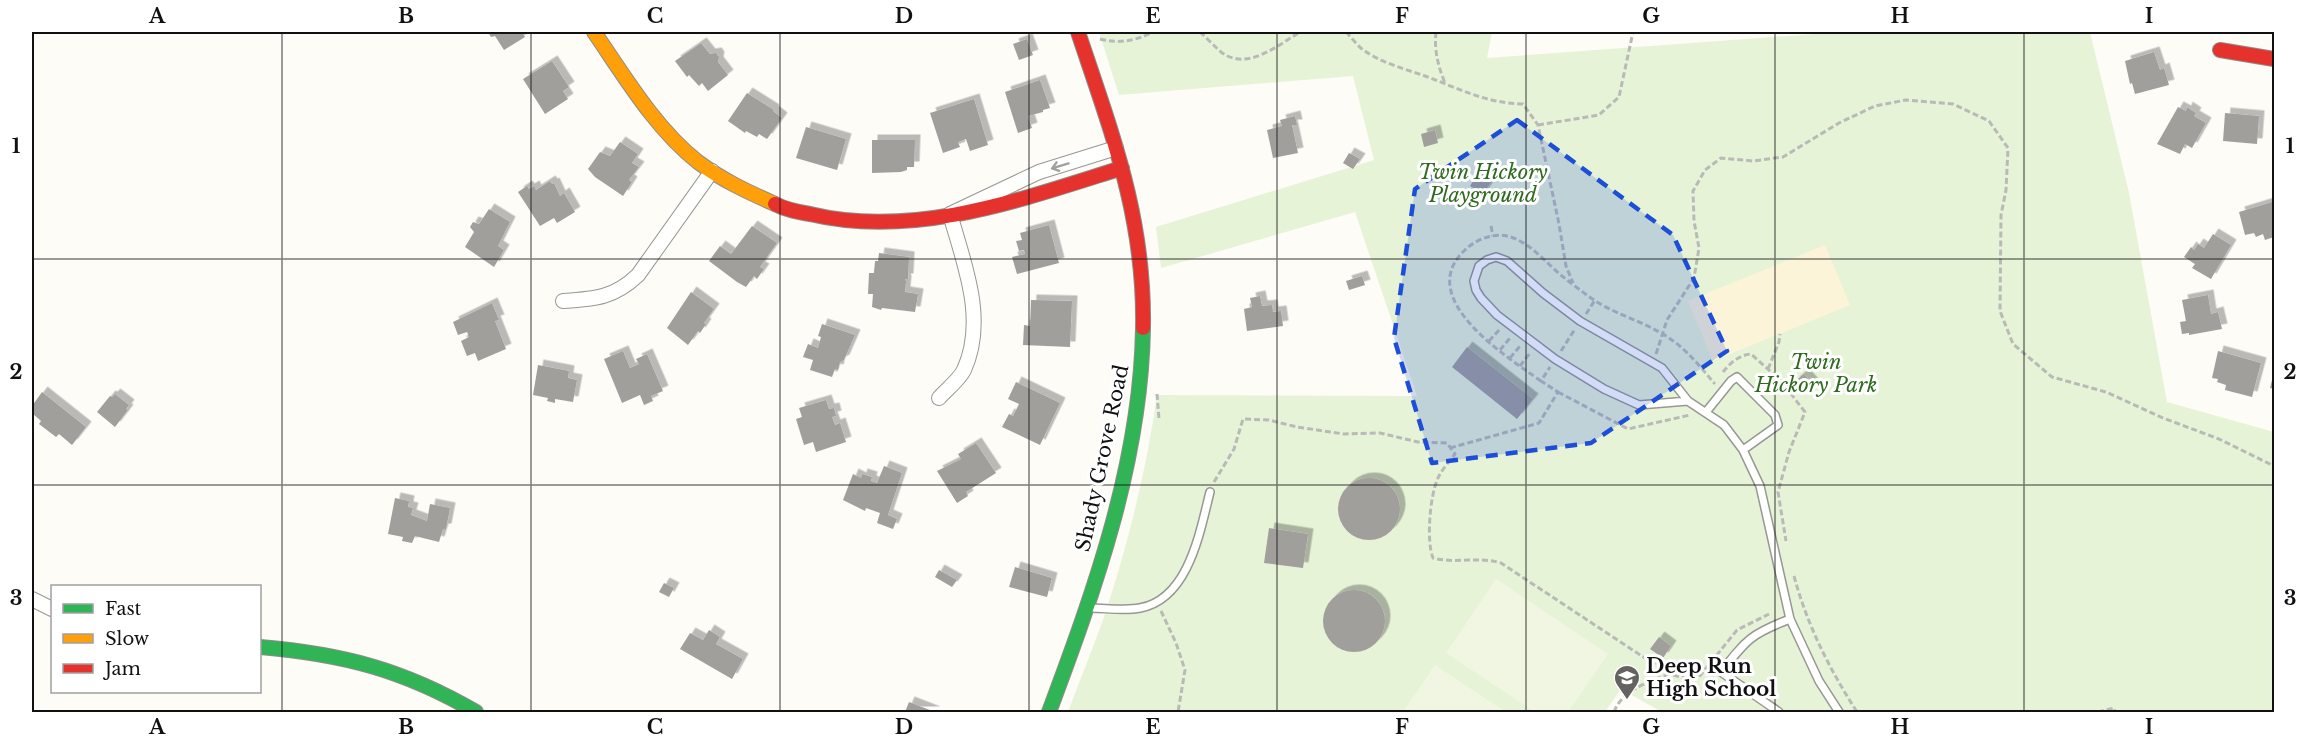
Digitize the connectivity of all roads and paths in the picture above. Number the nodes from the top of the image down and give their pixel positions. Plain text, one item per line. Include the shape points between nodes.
1 (594, 32) edge
2 (1078, 32) edge
3 (1153, 32) edge
4 (1200, 32) edge
5 (1300, 32) edge
6 (1346, 32) edge
7 (1436, 32) edge
8 (1633, 32) edge
9 (1099, 39) dead end
10 (2220, 50) dead end
11 (2274, 59) edge
12 (1445, 83) junction
13 (1538, 124) junction
14 (1116, 148) junction
15 (1122, 168) junction
16 (712, 171) junction
17 (950, 214) junction
18 (1491, 226) dead end
19 (1493, 236) junction
20 (1574, 285) junction
21 (563, 300) dead end
22 (1595, 300) junction
23 (1586, 314) dead end
24 (1575, 329) dead end
25 (1516, 330) junction
26 (1662, 333) junction
27 (1780, 334) dead end
28 (1526, 338) junction
29 (1536, 345) junction
30 (1500, 350) junction
31 (1560, 352) dead end
32 (1510, 358) junction
33 (1653, 363) junction
34 (1520, 366) junction
35 (1550, 366) dead end
36 (1768, 369) junction
37 (1540, 381) junction
38 (1558, 392) junction
39 (939, 398) dead end
40 (1688, 400) junction
41 (1706, 412) junction
42 (1690, 414) dead end
43 (1450, 448) junction
44 (1743, 450) junction
45 (2274, 466) edge
46 (1210, 492) joint
47 (1786, 543) dead end
48 (1793, 573) dead end
49 (32, 599) edge
50 (1157, 601) junction
51 (51, 608) edge
52 (1087, 608) junction
53 (1790, 619) junction
54 (261, 647) edge
55 (1669, 674) junction
56 (1699, 677) dead end
57 (476, 712) edge
58 (1049, 712) edge
59 (1178, 712) edge
60 (1614, 712) edge
61 (1779, 712) edge
62 (1836, 712) edge
63 (1857, 712) edge
64 (2098, 712) edge
65 (2115, 712) edge

1 - 16 street via 659,122
2 - 14 street, Shady Grove Road
3 - 9 path via 1125,42
4 - 5 path via 1222,52 1245,58 1261,55
6 - 12 path via 1361,49 1382,60
7 - 12 path via 1438,67
8 - 13 path via 1619,97 1599,115
10 - 11 street
12 - 13 path via 1467,94 1523,104
13 - 20 path via 1566,266
14 - 15 street, Shady Grove Road
14 -> 17 street via 1040,172
15 - 17 street via 1022,199
15 - 52 street, Shady Grove Road via 1138,235 1143,282 1143,360 1122,480
16 - 17 street via 782,209 829,220 872,224
16 - 21 street via 626,287 610,296
17 - 39 street via 972,295 975,329 963,372
18 - 19 path
19 - 20 path via 1519,240
19 - 30 path via 1478,241 1459,256 1453,267 1451,289 1467,321
20 - 22 path
22 - 23 path
22 - 26 path
24 - 31 path
25 - 28 lane
25 - 30 path
25 - 33 lane via 1476,290 1475,273 1487,260 1496,257 1507,261 1580,321
26 - 33 path
26 - 36 path via 1690,355 1714,383 1744,354 1750,354
26 - 45 path via 1694,278 1699,248 1693,191 1705,170 1721,158 1754,161 1783,157 1875,106 1906,100 1953,104 1989,121 2008,148 2001,215 2000,311 2013,344 2052,377 2106,392
27 - 36 path
28 - 29 lane
28 - 32 path
29 - 34 path
29 - 40 lane via 1604,389 1639,405
30 - 32 path
32 - 34 path
33 - 40 lane
34 - 37 path
35 - 37 path
36 - 47 path via 1805,412 1778,492
37 - 38 path
38 - 42 path via 1628,429
38 - 43 path via 1539,423
40 - 41 lane
41 - 44 lane via 1724,425
41 - 44 lane via 1737,377 1775,415 1778,424
43 - 46 path via 1447,443 1418,442 1380,433 1344,434 1243,418 1234,449
43 - 55 path via 1455,454 1438,478 1429,526 1428,548 1433,558 1502,563
44 - 53 lane via 1761,486
46 - 50 lane via 1189,567
48 - 63 path via 1802,607 1836,679
49 - 51 street
50 - 52 lane via 1140,608
50 - 59 path via 1185,670
52 - 58 street, Shady Grove Road
53 - 61 lane via 1753,635 1721,672
53 - 62 lane
54 - 57 street via 303,650 372,663 427,684
55 - 56 path
55 - 60 path via 1638,687 1617,704
64 - 65 path via 2114,708

